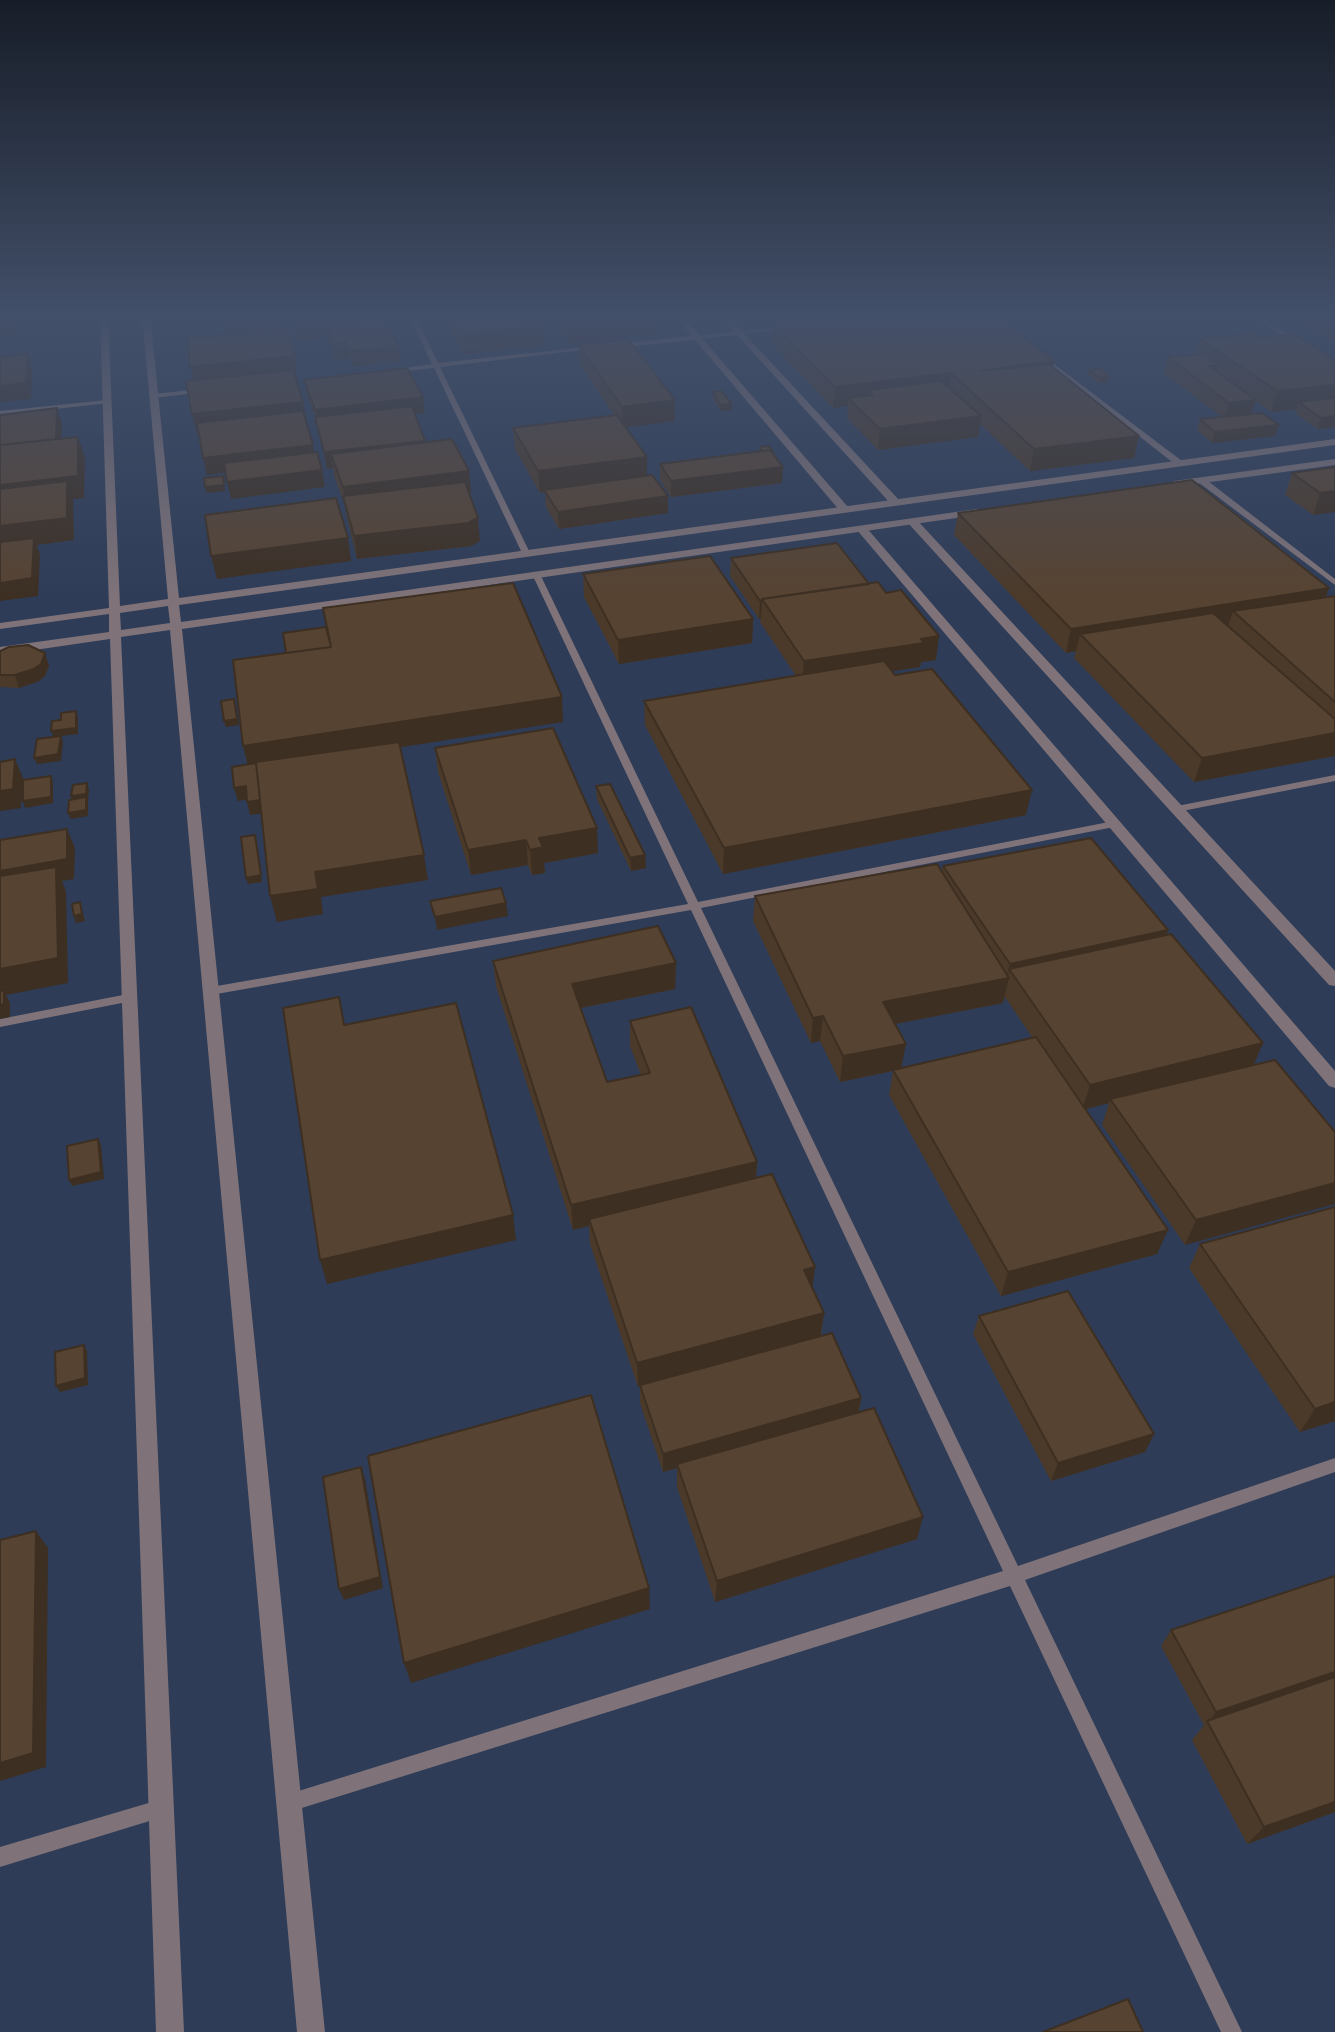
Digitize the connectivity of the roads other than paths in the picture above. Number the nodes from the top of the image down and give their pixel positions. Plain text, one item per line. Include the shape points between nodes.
1 (31, 410) edge
2 (107, 410) edge
3 (154, 410) edge
4 (457, 410) edge
5 (760, 410) edge
6 (810, 410) edge
7 (1110, 410) edge
8 (0, 413) edge
9 (1335, 442) edge
10 (1335, 462) edge
11 (1179, 463) junction
12 (1201, 480) junction
13 (1155, 486) edge
14 (895, 502) junction
15 (844, 509) junction
16 (988, 510) edge
17 (912, 521) junction
18 (861, 528) junction
19 (526, 553) junction
20 (536, 574) junction
21 (1335, 583) edge
22 (173, 602) junction
23 (115, 610) junction
24 (0, 626) edge
25 (176, 626) junction
26 (116, 634) junction
27 (0, 651) edge
28 (1335, 778) edge
29 (1177, 809) junction
30 (1114, 824) junction
31 (694, 906) junction
32 (1335, 981) edge
33 (211, 991) junction
34 (128, 998) junction
35 (0, 1023) edge
36 (1335, 1082) edge
37 (1335, 1465) edge
38 (1014, 1576) junction
39 (289, 1803) junction
40 (162, 1808) junction
41 (0, 1857) edge
42 (170, 2032) edge
43 (311, 2032) edge
44 (1232, 2032) edge

1 - 8 lane
2 - 23 street
3 - 22 street
4 - 19 lane
5 - 15 street
6 - 14 street
7 - 11 lane
9 - 11 street
10 - 12 street
11 - 14 street
12 - 13 street
12 - 21 lane
14 - 15 street
15 - 19 street
16 - 17 street
17 - 18 street
17 - 29 street
18 - 20 street
18 - 30 street
19 - 22 street
20 - 25 street
20 - 31 lane
22 - 23 street
22 - 25 street
23 - 24 street
23 - 26 street
25 - 26 street
25 - 33 street
26 - 27 street
26 - 34 street
28 - 29 lane
29 - 32 street
30 - 31 lane
30 - 36 street
31 - 33 lane
31 - 38 lane
33 - 39 street
34 - 35 lane
34 - 40 street
37 - 38 lane
38 - 39 lane
38 - 44 lane
39 - 43 street
40 - 41 lane
40 - 42 street

